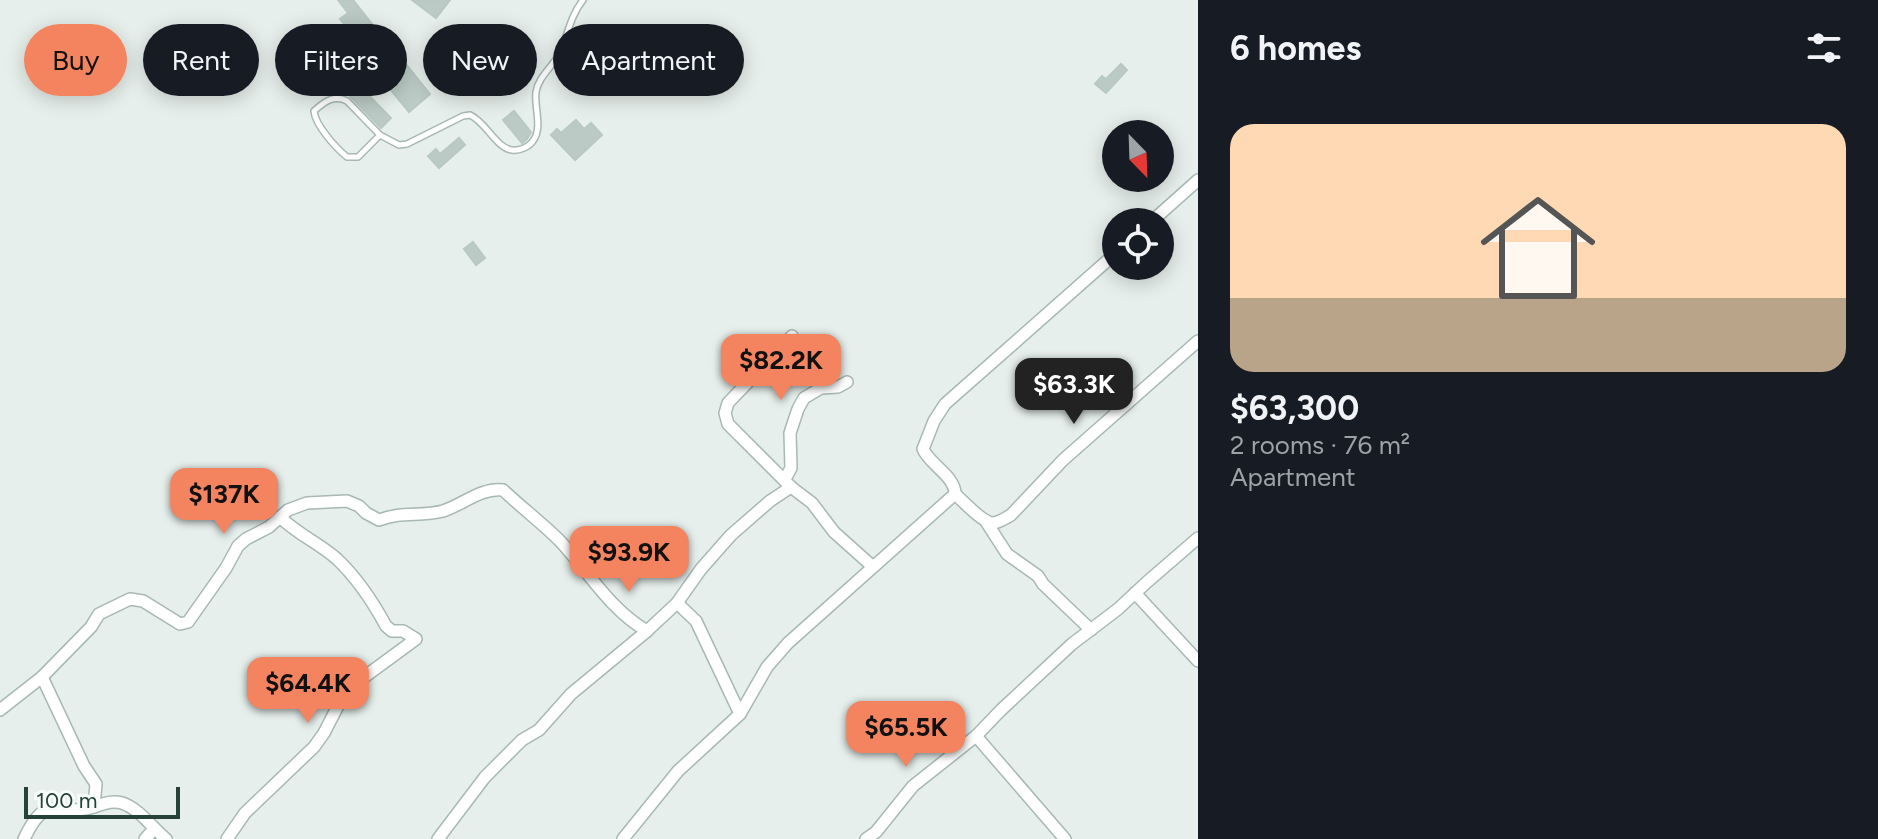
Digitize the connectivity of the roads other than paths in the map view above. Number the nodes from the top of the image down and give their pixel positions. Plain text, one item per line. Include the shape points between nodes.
1 (583, 0) edge
2 (380, 135) junction
3 (1198, 180) edge
4 (1167, 208) edge
5 (1102, 265) edge
6 (792, 336) dead end
7 (1198, 341) edge
8 (847, 382) dead end
9 (788, 483) junction
10 (955, 494) junction
11 (280, 517) junction
12 (985, 520) junction
13 (1198, 538) edge
14 (872, 566) junction
15 (1135, 593) junction
16 (677, 603) junction
17 (1091, 630) junction
18 (647, 631) junction
19 (1198, 661) edge
20 (42, 677) junction
21 (0, 710) edge
22 (740, 714) junction
23 (976, 736) junction
24 (94, 807) junction
25 (154, 829) junction
26 (24, 839) edge
27 (145, 839) edge
28 (166, 839) edge
29 (227, 839) edge
30 (438, 839) edge
31 (623, 839) edge
32 (866, 839) edge
33 (1065, 839) edge

1 - 2 lane via 572,15 560,53 540,80 538,131 523,149 503,147 470,115 407,144
2 - 2 lane via 341,98 314,111 347,157 358,157
3 - 4 street
5 - 10 street via 945,404 934,421 923,449 953,483
6 - 9 street via 728,403 725,413 728,424
7 - 12 street via 1063,460 1011,515 992,523
8 - 9 street via 804,398 790,433
9 - 14 street
9 - 16 street via 731,535
10 - 12 street
10 - 14 street
11 - 18 street via 307,503 347,501 379,520 443,511 485,492 503,490 559,541 625,616
11 - 20 street via 238,546 188,622 180,624 143,601 130,599 99,614
11 - 29 street via 336,558 386,626 416,639 356,683 314,747 245,813
12 - 17 street via 1007,554 1038,576
13 - 15 street
14 - 22 street via 788,643
15 - 17 street
15 - 19 street
16 - 18 street
16 - 22 street via 696,621
17 - 23 street
18 - 30 street via 522,740 485,777
20 - 21 street
20 - 24 street via 96,784
22 - 31 street via 678,771
23 - 32 street via 913,786
23 - 33 street
24 - 25 street via 120,802
24 - 26 street via 43,811
25 - 27 street
25 - 28 street

